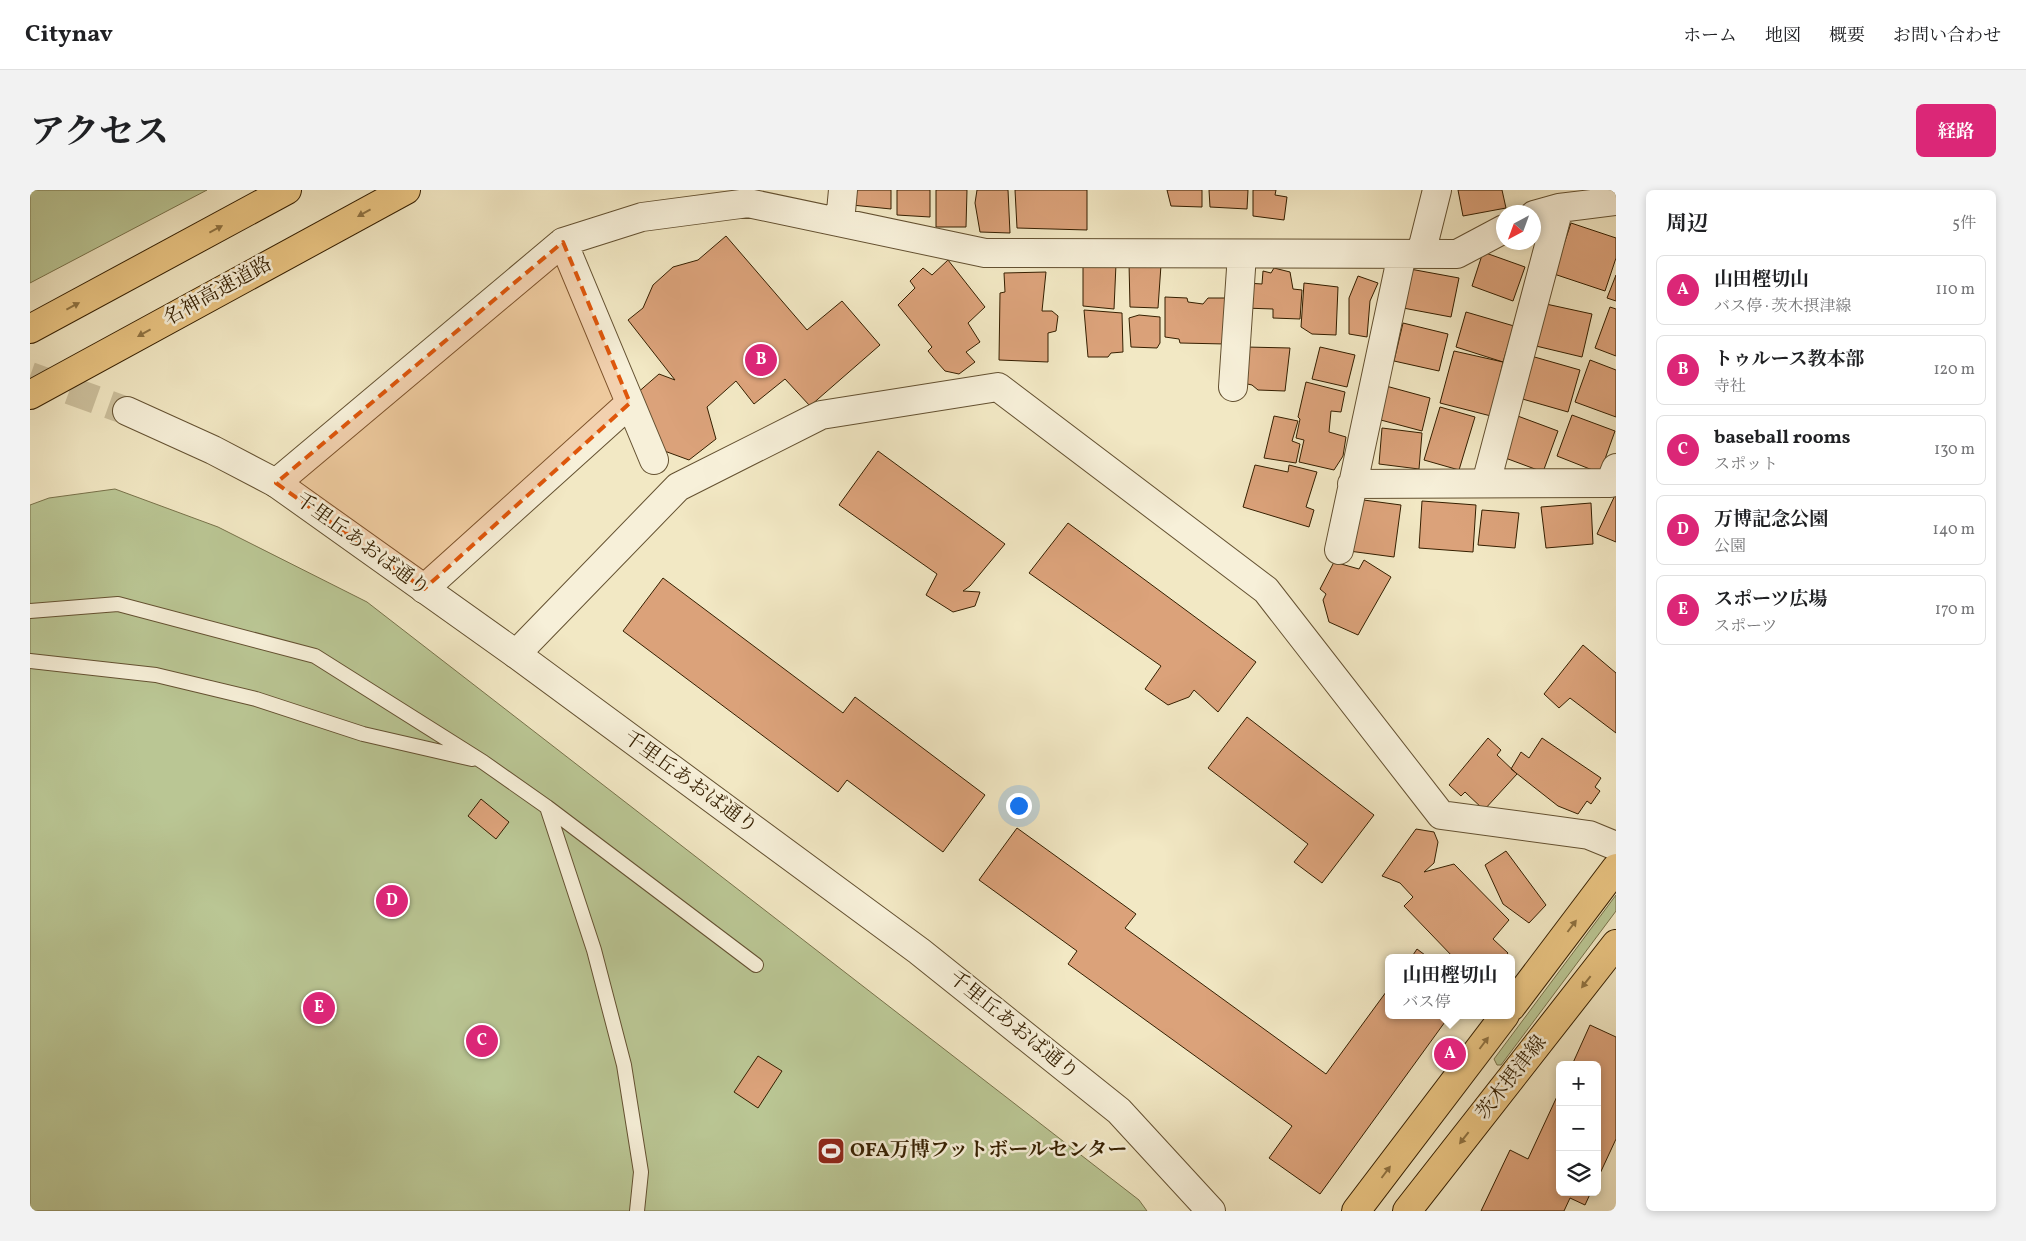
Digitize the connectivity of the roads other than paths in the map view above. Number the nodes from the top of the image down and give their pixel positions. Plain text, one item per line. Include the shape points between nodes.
1 (287, 190) edge
2 (406, 190) edge
3 (843, 190) edge
4 (1437, 190) edge
5 (1607, 197) edge
6 (1559, 208) junction
7 (1541, 213) edge
8 (840, 222) junction
9 (1496, 233) edge
10 (562, 242) junction
11 (1242, 254) junction
12 (1412, 254) junction
13 (30, 329) edge
14 (1233, 387) dead end
15 (30, 395) edge
16 (630, 403) junction
17 (127, 411) tunnel mouth
18 (654, 460) dead end
19 (1616, 468) edge
20 (276, 483) junction
21 (1486, 483) junction
22 (1352, 484) junction
23 (1339, 550) dead end
24 (424, 589) junction
25 (30, 611) edge
26 (516, 654) junction
27 (30, 661) edge
28 (483, 762) junction
29 (547, 807) junction
30 (1616, 846) edge
31 (1616, 868) edge
32 (1616, 944) edge
33 (756, 965) dead end
34 (1515, 1002) edge
35 (1502, 1019) edge
36 (637, 1211) edge
37 (1211, 1211) edge
38 (1356, 1211) edge
39 (1407, 1211) edge

13 -> 1 main road
2 -> 15 main road, 名神高速道路
3 - 8 street
4 - 12 street
5 - 6 street
6 - 7 street
6 - 21 street
8 - 10 street via 748,203 642,217
8 - 11 street via 984,253
9 - 12 street via 1457,254
10 - 16 street
10 - 20 street
11 - 12 street
11 - 14 street
12 - 22 street
16 - 18 street
16 - 24 street
17 - 20 street, 千里丘あおば通り
19 - 21 street via 1610,483
20 - 24 street, 千里丘あおば通り
21 - 22 street
22 - 23 street
24 - 26 street, 千里丘あおば通り
25 - 28 lane via 118,604 315,656
26 - 30 street via 678,487 821,416 998,387 1266,590 1441,815 1588,835
26 - 37 street, 千里丘あおば通り via 919,951 1119,1111
27 - 28 lane via 156,675 256,699 363,734
28 - 29 lane
29 - 33 lane
29 - 36 lane via 594,950 624,1065 641,1172
34 -> 31 main road
32 -> 39 main road, 茨木摂津線
38 -> 35 main road

